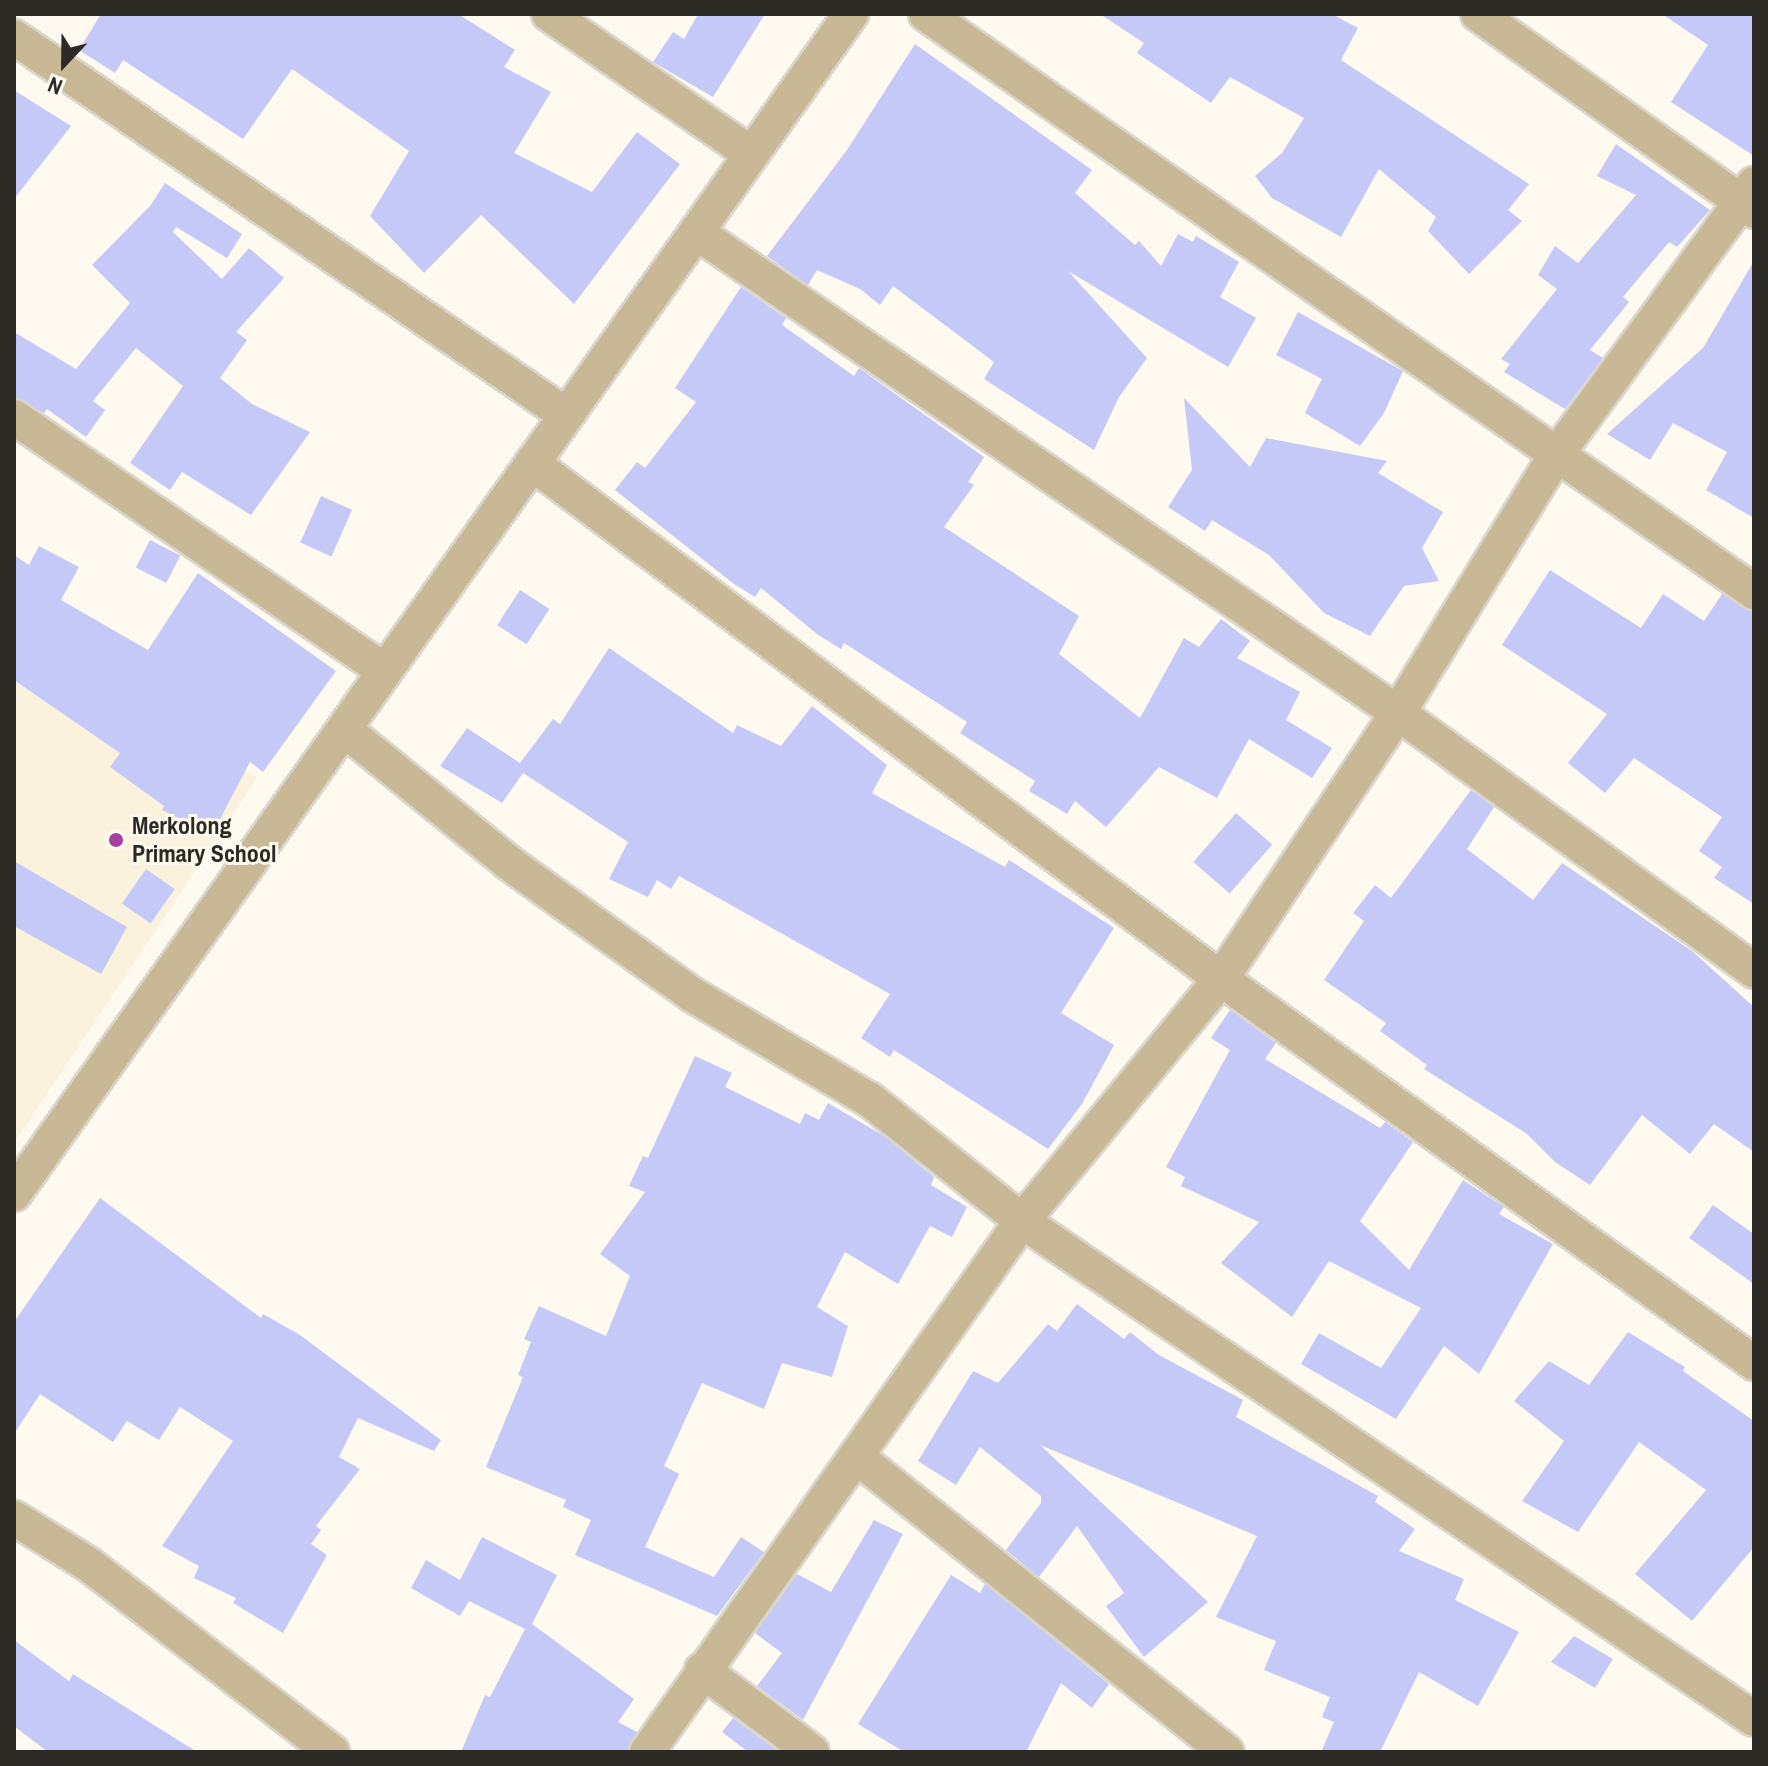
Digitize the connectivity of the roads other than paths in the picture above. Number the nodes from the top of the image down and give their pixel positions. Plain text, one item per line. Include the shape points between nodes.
1 (549, 14) edge
2 (851, 14) edge
3 (926, 14) edge
4 (1478, 14) edge
5 (14, 37) edge
6 (751, 154) junction
7 (1750, 199) edge
8 (696, 232) junction
9 (566, 415) junction
10 (14, 417) edge
11 (1557, 454) junction
12 (532, 463) junction
13 (1754, 592) edge
14 (384, 670) junction
15 (1398, 713) junction
16 (345, 730) junction
17 (1754, 971) edge
18 (1221, 979) junction
19 (14, 1194) edge
20 (1022, 1221) junction
21 (1754, 1363) edge
22 (857, 1457) junction
23 (14, 1518) edge
24 (702, 1670) junction
25 (1754, 1719) edge
26 (332, 1752) edge
27 (647, 1752) edge
28 (812, 1752) edge
29 (1227, 1752) edge

1 - 6 street
2 - 6 street
3 - 11 street
4 - 7 street
5 - 9 street
6 - 8 street
7 - 11 street
8 - 9 street
8 - 15 street
9 - 12 street
10 - 14 street
11 - 13 street
11 - 15 street
12 - 14 street
12 - 18 street
14 - 16 street
15 - 17 street
15 - 18 street
16 - 19 street
16 - 20 street via 509,863 693,995 870,1100
18 - 20 street
18 - 21 street
20 - 22 street
20 - 25 street
22 - 24 street
22 - 29 street
23 - 26 street via 88,1564
24 - 27 street
24 - 28 street

